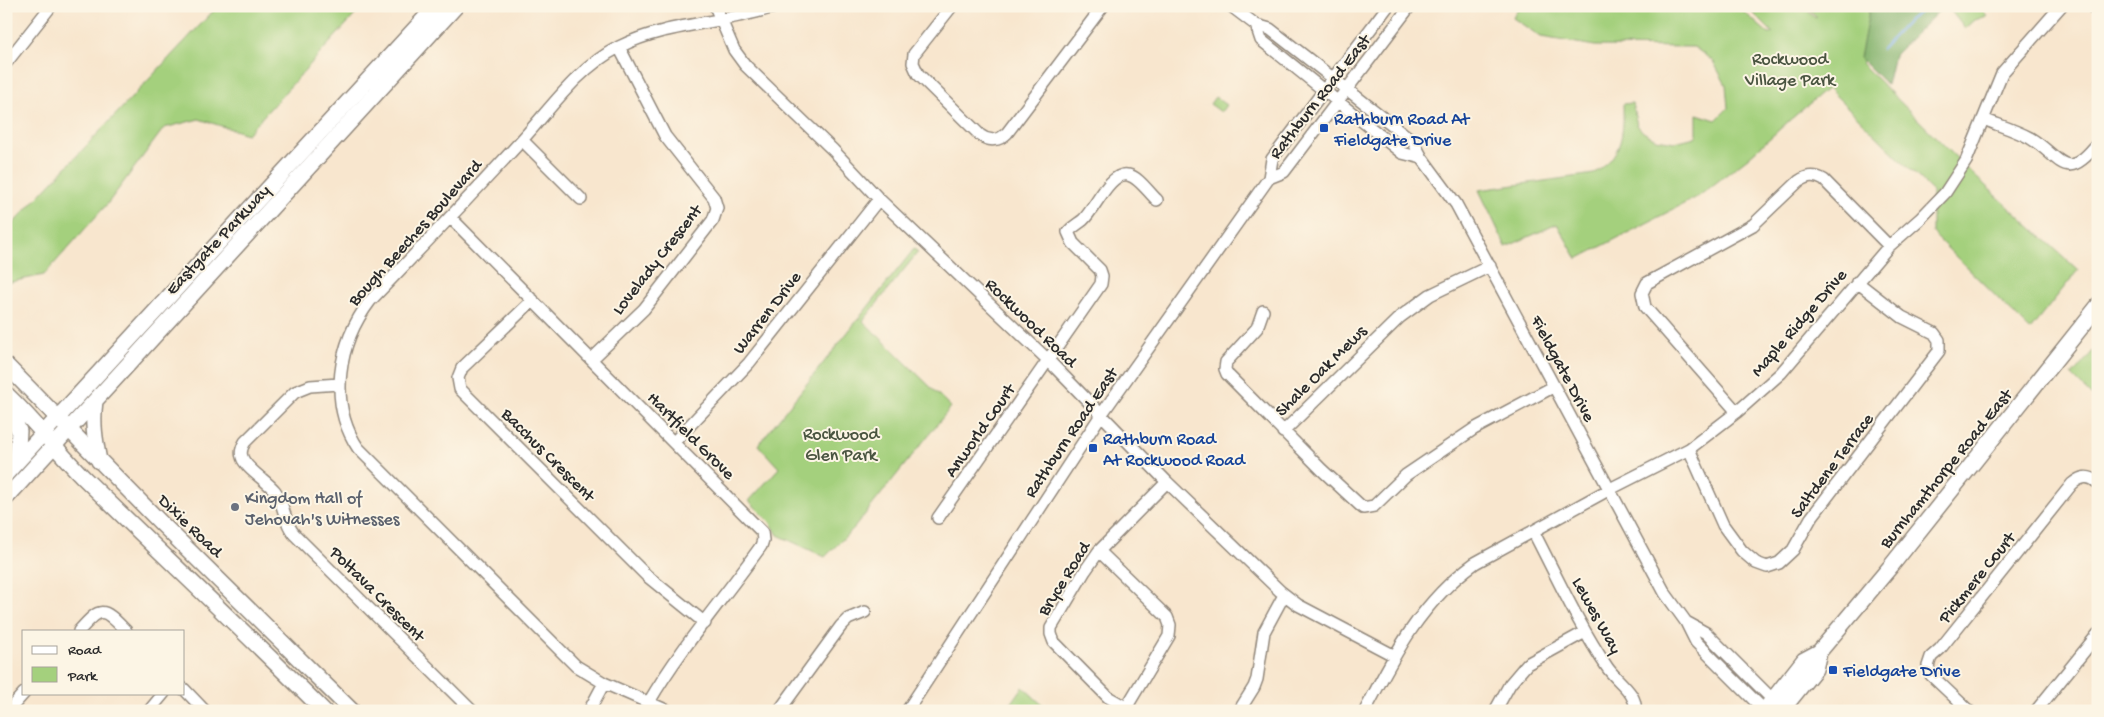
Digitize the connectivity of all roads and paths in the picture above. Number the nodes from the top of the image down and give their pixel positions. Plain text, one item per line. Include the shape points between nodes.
1 (51, 6) edge
2 (436, 6) edge
3 (456, 6) edge
4 (715, 6) edge
5 (777, 6) edge
6 (952, 6) edge
7 (1103, 6) edge
8 (1232, 6) edge
9 (1388, 6) edge
10 (1410, 6) edge
11 (2061, 6) edge
12 (2092, 6) edge
13 (2098, 12) edge
14 (721, 21) junction
15 (1256, 25) junction
16 (619, 47) junction
17 (6, 63) edge
18 (1333, 78) junction
19 (1324, 90) junction
20 (1348, 90) junction
21 (1339, 102) junction
22 (1983, 119) junction
23 (522, 140) junction
24 (2098, 143) edge
25 (1422, 158) junction
26 (1269, 178) junction
27 (582, 199) dead end
28 (879, 199) junction
29 (1157, 200) dead end
30 (450, 216) junction
31 (1889, 246) junction
32 (1490, 266) junction
33 (1857, 282) junction
34 (533, 300) junction
35 (2098, 306) edge
36 (1263, 311) dead end
37 (592, 359) junction
38 (1048, 360) junction
39 (6, 365) edge
40 (339, 384) junction
41 (1553, 387) junction
42 (8, 400) edge
43 (95, 401) junction
44 (1737, 412) junction
45 (1101, 415) junction
46 (58, 418) junction
47 (69, 430) junction
48 (1283, 432) junction
49 (44, 433) junction
50 (674, 442) junction
51 (54, 446) junction
52 (1689, 449) junction
53 (100, 461) junction
54 (18, 462) junction
55 (6, 474) edge
56 (1167, 482) junction
57 (2098, 482) edge
58 (1610, 489) junction
59 (6, 498) edge
60 (938, 518) dead end
61 (1533, 531) junction
62 (1099, 551) junction
63 (1284, 595) junction
64 (865, 612) dead end
65 (705, 623) junction
66 (80, 630) edge
67 (125, 630) edge
68 (1585, 632) junction
69 (2098, 634) edge
70 (1393, 655) junction
71 (604, 683) junction
72 (185, 689) edge
73 (23, 694) edge
74 (163, 694) edge
75 (649, 702) junction
76 (1129, 709) edge
77 (1773, 709) edge
78 (8, 711) edge
79 (150, 711) edge
80 (205, 711) edge
81 (324, 711) edge
82 (352, 711) edge
83 (472, 711) edge
84 (589, 711) edge
85 (668, 711) edge
86 (779, 711) edge
87 (907, 711) edge
88 (1240, 711) edge
89 (1365, 711) edge
90 (1495, 711) edge
91 (1635, 711) edge
92 (1970, 711) edge
93 (2036, 711) edge

1 - 17 street
2 - 46 main road, Eastgate Parkway
3 - 43 main road, Eastgate Parkway
4 - 14 street, Rockwood Road
5 - 14 street, Bough Beeches Boulevard
6 - 7 street via 918,49 914,66 918,74 980,134 992,140 1007,133
8 - 15 street, Fieldgate Drive
9 - 18 street, Rathburn Road East
10 - 20 street, Rathburn Road East
11 - 22 street, Maple Ridge Drive via 2008,65
12 - 13 street
14 - 16 street, Bough Beeches Boulevard via 652,34
14 - 28 street, Rockwood Road via 745,65
15 - 18 street, Fieldgate Drive via 1270,30
15 - 19 street, Fieldgate Drive via 1261,40
16 - 23 street, Bough Beeches Boulevard via 581,74
16 - 37 street, Lovelady Crescent via 658,124 714,198 717,210 644,308
18 - 19 street, Rathburn Road East
18 - 20 street, Fieldgate Drive
19 - 21 street, Fieldgate Drive
19 - 26 street, Rathburn Road East via 1272,160
20 - 21 street, Rathburn Road East
20 - 25 street, Fieldgate Drive via 1413,141
21 - 25 street, Fieldgate Drive via 1402,153
21 - 26 street, Rathburn Road East via 1284,172
22 - 24 street via 2028,138 2066,165 2081,162
22 - 31 street, Maple Ridge Drive via 1966,161 1945,193
23 - 27 street
23 - 30 street, Bough Beeches Boulevard
25 - 32 street, Fieldgate Drive via 1456,204
26 - 45 street, Rathburn Road East
28 - 38 street, Rockwood Road
28 - 50 street, Warren Drive via 749,363
29 - 38 street, Anworld Court via 1133,177 1120,175 1083,220 1068,232 1073,243 1100,270 1102,280
30 - 34 street, Hartfield Grove
30 - 40 street, Bough Beeches Boulevard via 364,310 348,343
31 - 33 street, Maple Ridge Drive
31 - 44 street via 1824,180 1809,176 1799,181 1753,225 1647,283 1642,293 1645,306
32 - 41 street, Fieldgate Drive
32 - 48 street, Shale Oak Mews via 1430,295 1400,317
33 - 44 street, Maple Ridge Drive via 1781,373
33 - 52 street, Saltdene Terrace via 1902,317 1934,333 1939,340 1939,351 1810,518 1793,550 1779,564 1767,567 1756,564 1742,551 1723,525
34 - 37 street, Hartfield Grove
34 - 65 street, Bacchus Crescent via 462,368 458,378 460,389 647,576
35 - 77 main road, Burnhamthorpe Road East via 1819,652 1815,668
36 - 48 street via 1259,324 1228,359 1225,369 1228,377
37 - 50 street, Hartfield Grove
38 - 45 street, Rockwood Road
38 - 60 street, Anworld Court
39 - 46 main road, Dixie Road
40 - 71 street, Bough Beeches Boulevard via 347,428 358,448 564,656
40 - 83 street, Poltava Crescent via 310,386 295,392 245,442 242,457 275,491 285,520 294,534
41 - 48 street, Shale Oak Mews via 1474,429 1420,465 1372,508 1359,505
41 - 58 street, Fieldgate Drive
42 - 49 main road
42 - 54 main road via 19,431
43 - 47 main road, Eastgate Parkway
43 - 53 main road via 93,433
44 - 52 street, Maple Ridge Drive
45 - 56 street, Rockwood Road
45 - 87 street, Rathburn Road East
46 - 47 main road, Dixie Road
46 - 49 main road, Eastgate Parkway
47 - 51 main road, Eastgate Parkway
47 - 53 main road, Dixie Road
49 - 51 main road
49 - 54 main road, Eastgate Parkway
50 - 65 street, Hartfield Grove via 759,527 763,535 761,546
51 - 59 main road, Eastgate Parkway
51 - 81 main road
52 - 58 street, Maple Ridge Drive
53 - 82 main road, Dixie Road
54 - 55 main road, Eastgate Parkway
56 - 62 street, Bryce Road
56 - 63 street, Rockwood Road
57 - 92 street, Pickmere Court via 2087,477 2078,478 2072,484 1931,657 1928,666 1931,675
58 - 61 street, Maple Ridge Drive
58 - 77 street, Fieldgate Drive via 1664,593 1686,622 1696,642
61 - 68 street, Lewes Way
61 - 70 street, Maple Ridge Drive via 1475,563 1448,584 1420,615
62 - 76 street via 1167,617 1170,625 1169,636
62 - 76 street, Bryce Road via 1053,624 1051,634 1054,642 1108,697
63 - 70 street, Rockwood Road via 1298,606
63 - 88 street via 1264,632 1257,679
64 - 86 street via 848,619 841,626
65 - 75 street, Hartfield Grove via 672,664
66 - 67 street via 93,615 101,612 109,613
68 - 90 street via 1522,669
68 - 91 street, Lewes Way via 1608,669 1634,699
69 - 93 street
70 - 89 street, Maple Ridge Drive
71 - 75 street, Bough Beeches Boulevard
71 - 84 street
72 - 80 street
73 - 78 street
74 - 79 street
75 - 85 street, Bough Beeches Boulevard

